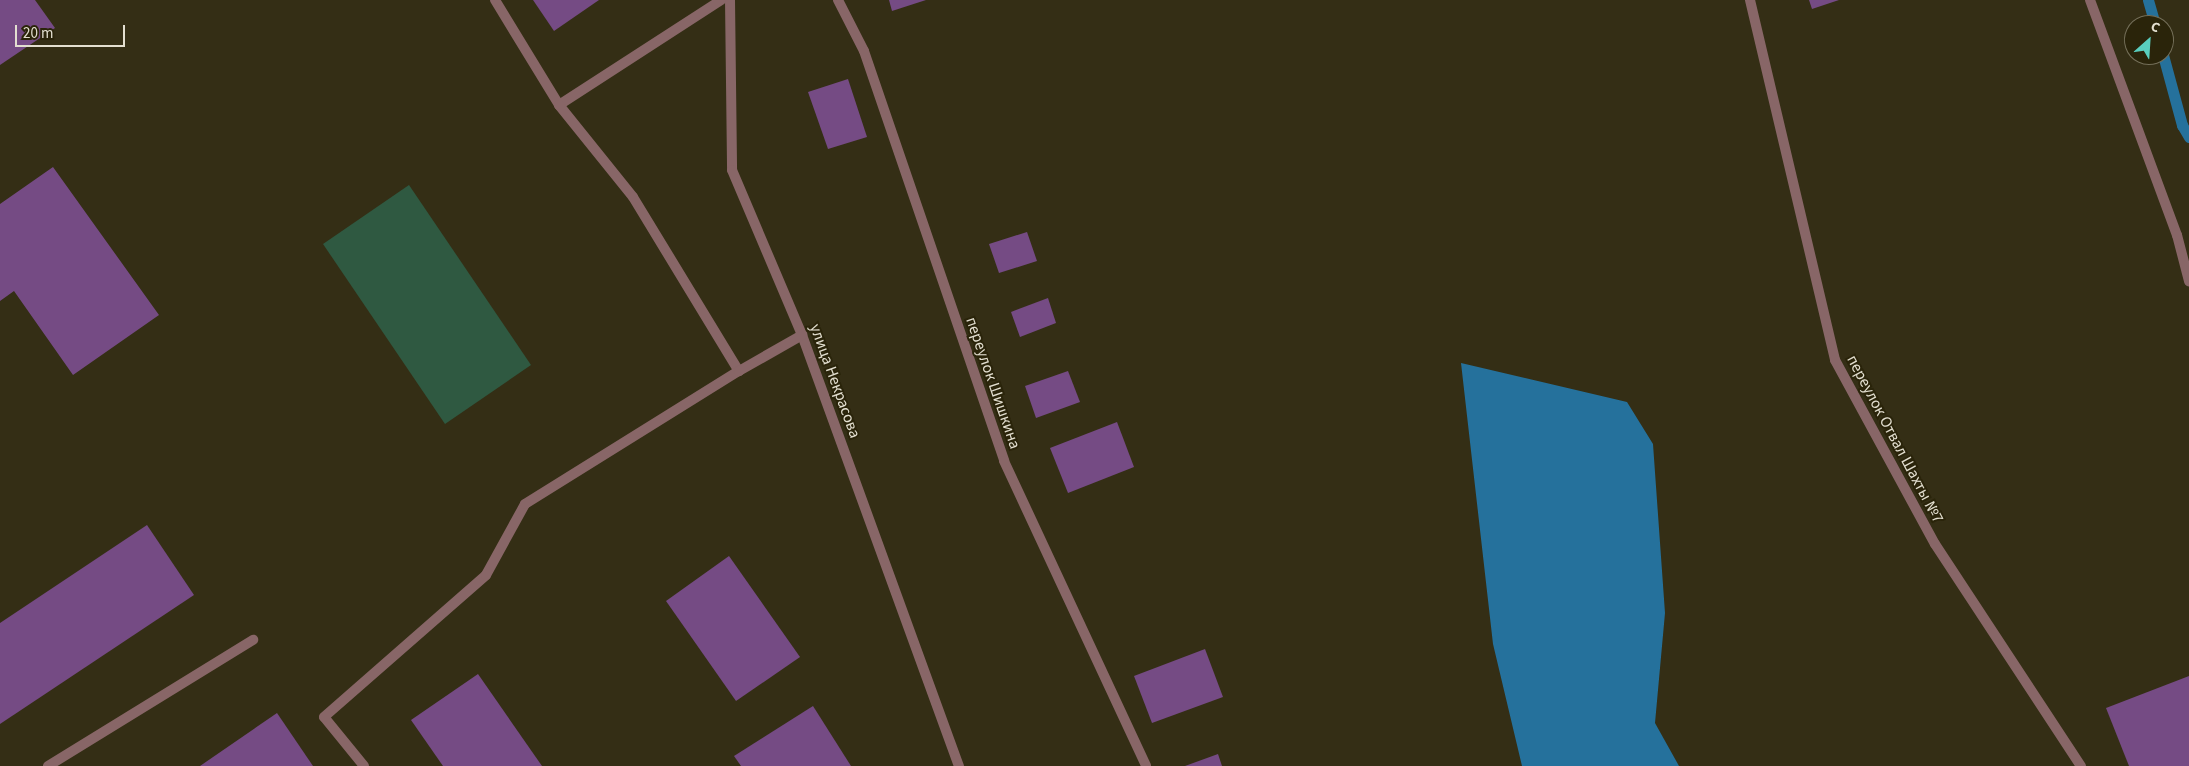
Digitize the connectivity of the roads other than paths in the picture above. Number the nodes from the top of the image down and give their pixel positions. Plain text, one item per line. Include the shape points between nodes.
1 (495, 0) edge
2 (722, 0) edge
3 (730, 0) edge
4 (838, 0) edge
5 (1750, 0) edge
6 (2090, 0) edge
7 (559, 105) junction
8 (2189, 281) edge
9 (802, 335) junction
10 (739, 371) junction
11 (253, 640) dead end
12 (48, 766) edge
13 (364, 766) edge
14 (959, 766) edge
15 (1146, 766) edge
16 (2081, 766) edge

1 - 7 street
2 - 7 street
3 - 9 street, улица Некрасова via 732,170
4 - 15 street, переулок Шишкина via 864,51 1004,461
5 - 16 street, переулок Отвал Шахты №7 via 1835,360 1935,544
6 - 8 street via 2177,235
7 - 10 street via 633,196
9 - 10 street
9 - 14 street, улица Некрасова
10 - 13 street via 525,504 486,575 324,717
11 - 12 street

